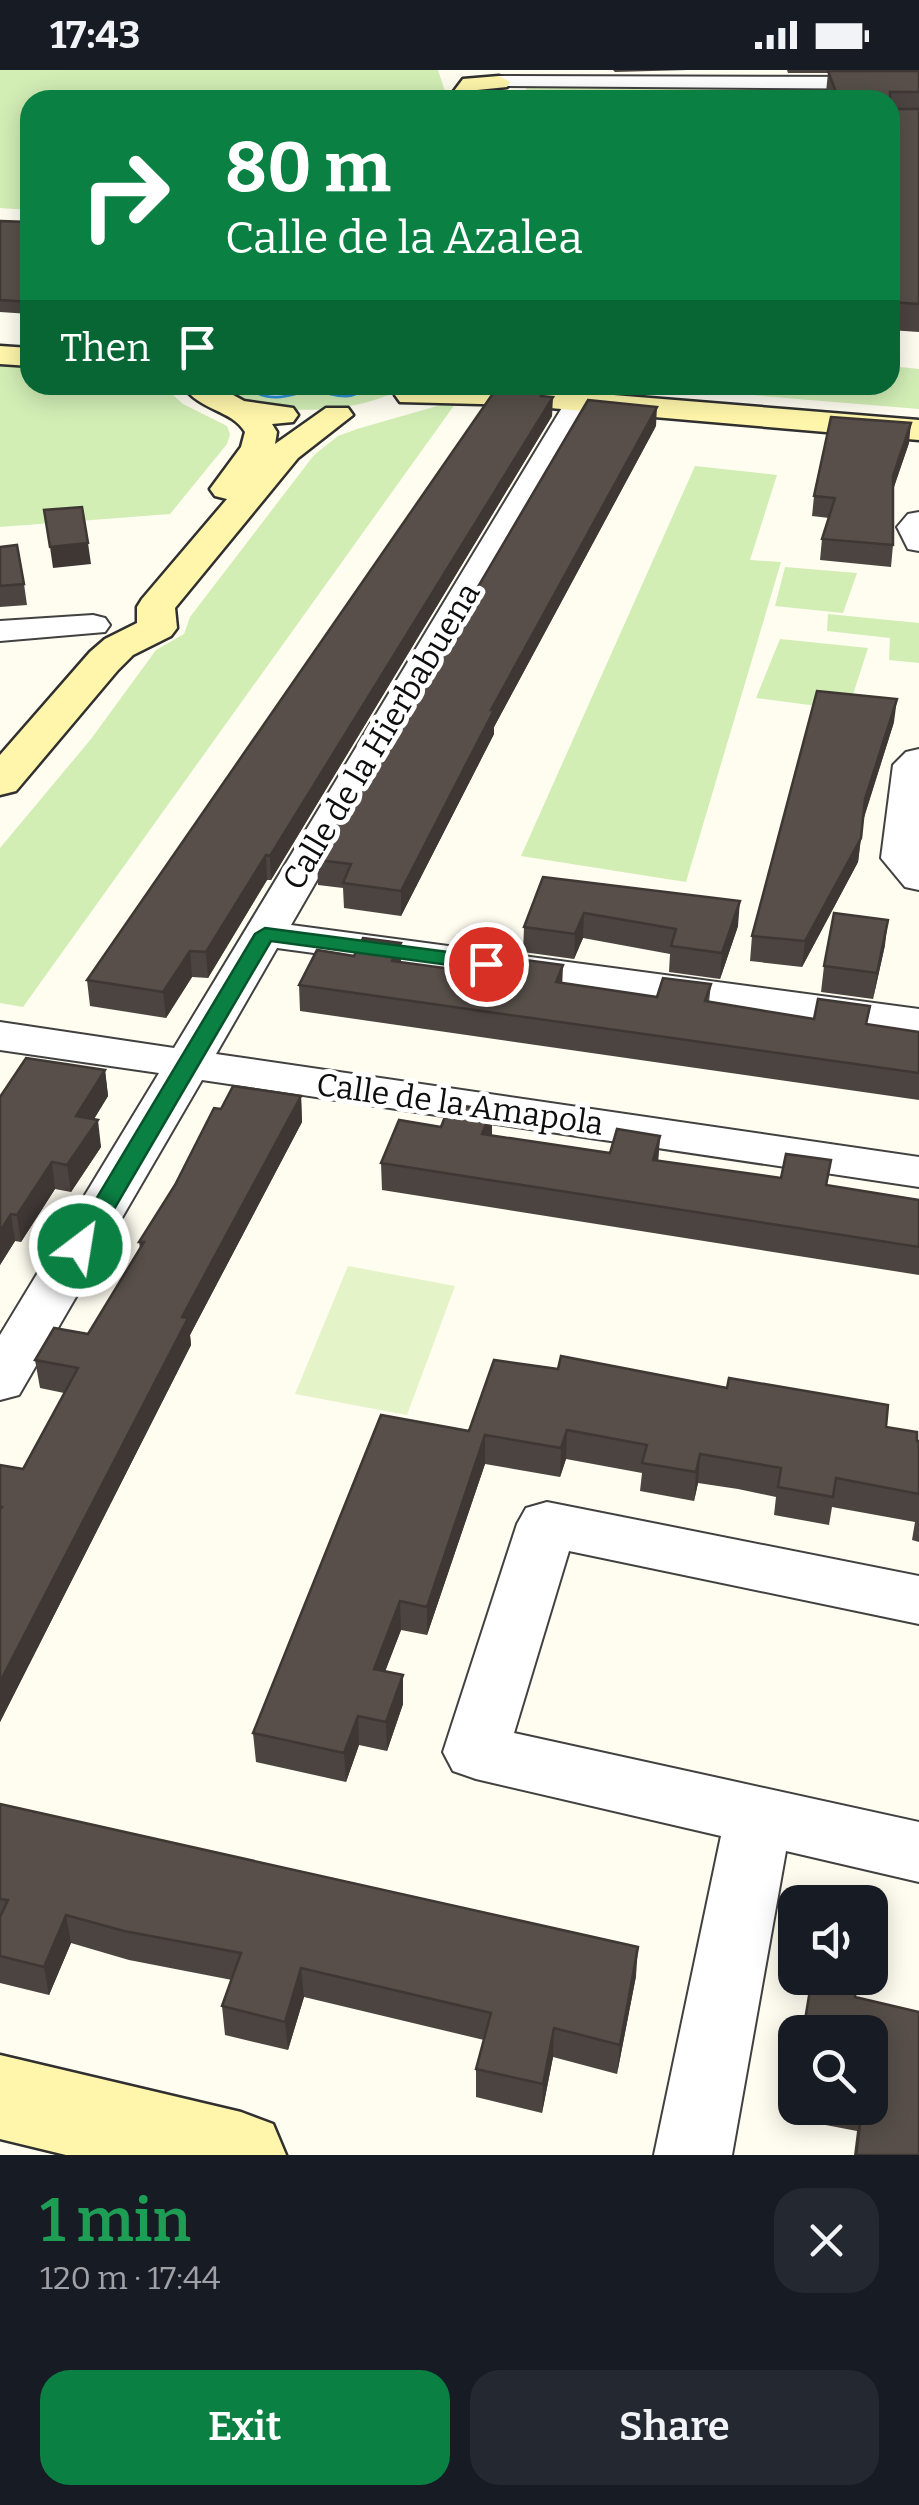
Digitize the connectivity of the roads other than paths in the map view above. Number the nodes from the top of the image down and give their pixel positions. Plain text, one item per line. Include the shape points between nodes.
1 (668, 76) edge
2 (919, 83) edge
3 (467, 85) edge
4 (501, 85) edge
5 (208, 395) edge
6 (404, 395) edge
7 (491, 395) edge
8 (625, 395) edge
9 (580, 401) junction
10 (248, 411) junction
11 (361, 411) junction
12 (919, 420) edge
13 (919, 430) edge
14 (919, 520) edge
15 (919, 542) edge
16 (120, 626) junction
17 (0, 632) edge
18 (0, 747) edge
19 (919, 760) edge
20 (0, 782) edge
21 (919, 878) edge
22 (265, 934) junction
23 (919, 1022) edge
24 (0, 1036) edge
25 (188, 1064) junction
26 (919, 1172) edge
27 (0, 1381) edge
28 (919, 1600) edge
29 (758, 1816) junction
30 (919, 1852) edge
31 (0, 2097) edge
32 (242, 2155) edge
33 (693, 2155) edge

1 - 2 street
1 - 4 street
3 - 4 street
5 - 10 street
6 - 11 street
7 - 9 street
8 - 12 street
9 - 13 street
9 - 22 street, Calle de la Hierbabuena
10 - 11 street
10 - 16 street via 261,432 257,448
11 - 16 street via 286,451 156,607
14 - 15 street via 912,528
16 - 17 street
16 - 18 street
16 - 20 street via 104,662
19 - 21 street via 912,765 900,858
22 - 23 street
22 - 25 street, Calle de la Hierbabuena
24 - 25 street, Calle de la Amapola
25 - 26 street, Calle de la Amapola
25 - 27 street, Calle de la Hierbabuena
28 - 29 street via 547,1524 476,1752
29 - 30 street
29 - 33 street
31 - 32 street

